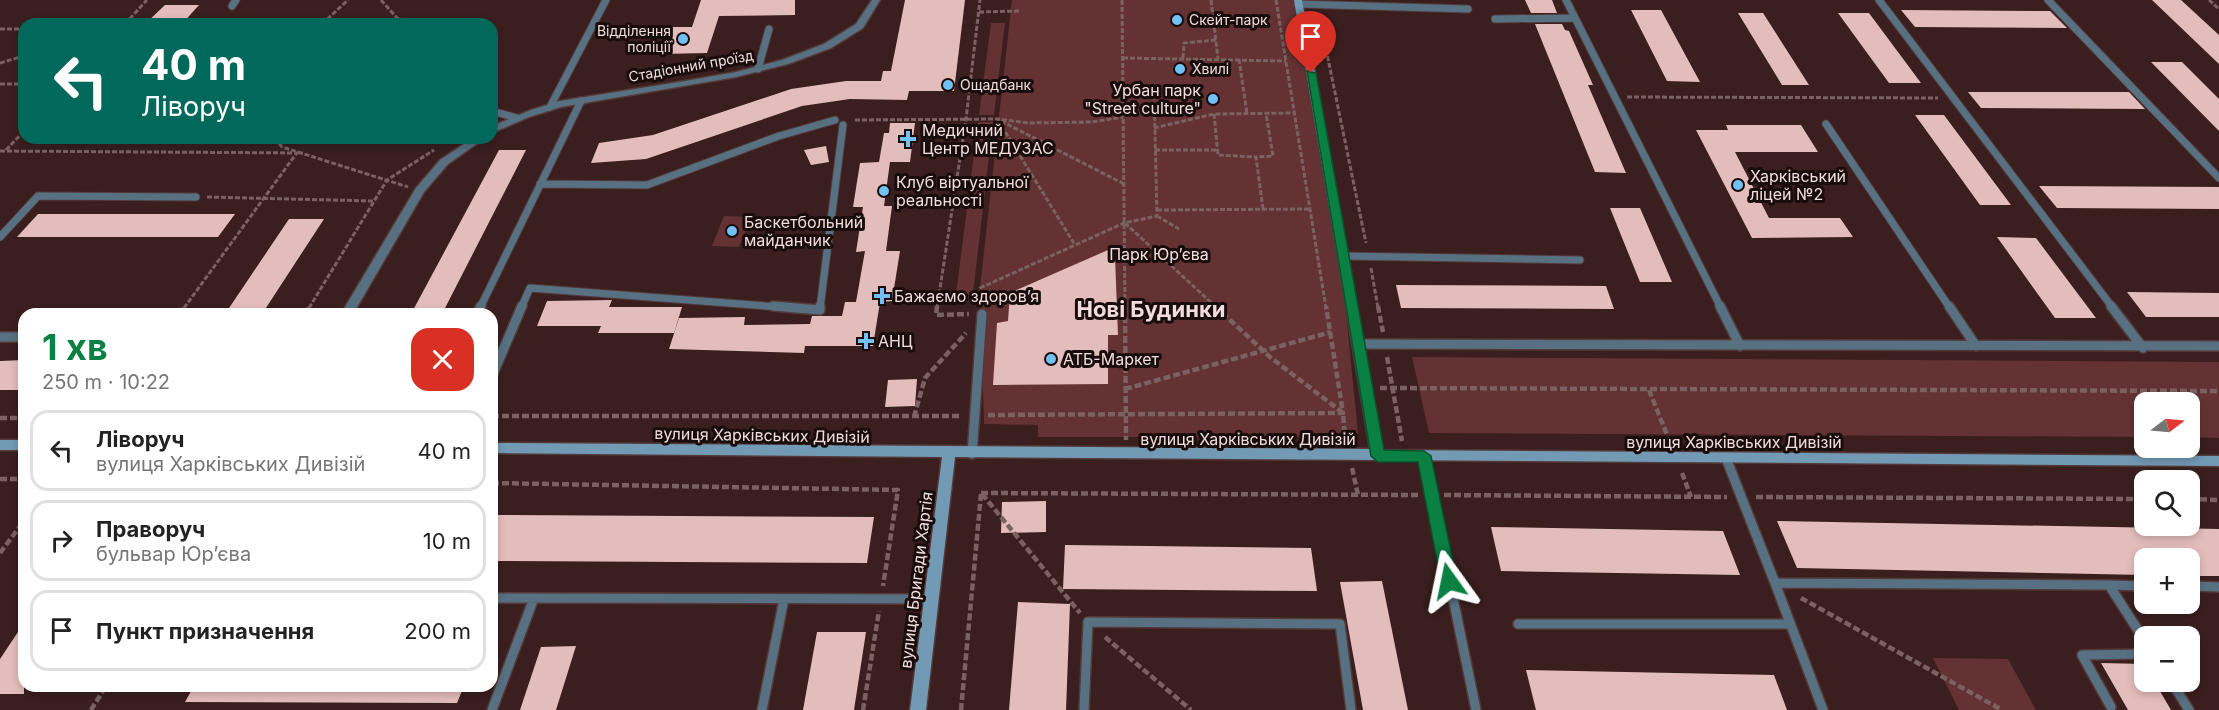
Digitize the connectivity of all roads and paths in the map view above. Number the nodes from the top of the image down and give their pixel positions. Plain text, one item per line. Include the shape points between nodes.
1 (147, 0) edge
2 (348, 0) edge
3 (381, 0) edge
4 (606, 0) edge
5 (876, 0) edge
6 (980, 0) edge
7 (1122, 0) edge
8 (1211, 0) edge
9 (1276, 0) edge
10 (1566, 0) edge
11 (1879, 0) edge
12 (2048, 0) edge
13 (2209, 0) edge
14 (1298, 2) edge
15 (1317, 4) junction
16 (1468, 9) dead end
17 (2219, 9) edge
18 (1020, 11) dead end
19 (979, 12) junction
20 (130, 18) edge
21 (328, 18) edge
22 (397, 18) edge
23 (1575, 18) junction
24 (1495, 19) dead end
25 (0, 29) edge
26 (18, 29) edge
27 (769, 29) dead end
28 (1216, 40) junction
29 (18, 58) edge
30 (1123, 58) junction
31 (1183, 58) junction
32 (1218, 58) junction
33 (1239, 59) junction
34 (1286, 61) junction
35 (0, 63) edge
36 (758, 69) junction
37 (0, 84) edge
38 (18, 84) edge
39 (1154, 90) dead end
40 (1614, 97) junction
41 (1953, 98) junction
42 (580, 101) junction
43 (550, 107) junction
44 (1154, 112) junction
45 (498, 113) edge
46 (1266, 113) junction
47 (1294, 113) junction
48 (1214, 114) junction
49 (1247, 114) dead end
50 (1123, 115) junction
51 (517, 118) junction
52 (966, 119) junction
53 (998, 119) junction
54 (835, 120) joint
55 (1826, 124) dead end
56 (843, 125) dead end
57 (498, 127) edge
58 (1154, 128) junction
59 (18, 137) edge
60 (280, 144) edge
61 (471, 144) edge
62 (437, 148) dead end
63 (6, 150) junction
64 (1155, 150) junction
65 (1217, 150) junction
66 (0, 152) edge
67 (296, 153) junction
68 (303, 153) junction
69 (1256, 157) junction
70 (2219, 178) edge
71 (387, 180) junction
72 (540, 184) junction
73 (1124, 184) junction
74 (420, 190) junction
75 (196, 197) joint
76 (263, 199) junction
77 (374, 201) junction
78 (1263, 209) junction
79 (1310, 209) junction
80 (1157, 210) junction
81 (1157, 216) junction
82 (1124, 223) junction
83 (1179, 229) dead end
84 (0, 237) edge
85 (1075, 245) junction
86 (1343, 256) junction
87 (1369, 256) junction
88 (1580, 260) dead end
89 (980, 288) dead end
90 (184, 308) edge
91 (309, 308) edge
92 (351, 308) edge
93 (480, 308) edge
94 (982, 314) junction
95 (1331, 332) junction
96 (0, 337) edge
97 (18, 337) edge
98 (1385, 343) junction
99 (1358, 344) junction
100 (1740, 346) junction
101 (1976, 346) junction
102 (2219, 346) edge
103 (2143, 348) junction
104 (1262, 350) junction
105 (498, 362) edge
106 (1366, 387) junction
107 (1392, 388) junction
108 (1125, 389) junction
109 (1649, 390) junction
110 (2219, 392) edge
111 (1343, 412) junction
112 (1126, 413) junction
113 (498, 416) edge
114 (974, 416) junction
115 (914, 417) junction
116 (0, 418) edge
117 (18, 418) edge
118 (1345, 439) dead end
119 (1670, 443) dead end
120 (0, 445) edge
121 (18, 445) edge
122 (498, 448) edge
123 (949, 454) junction
124 (972, 454) junction
125 (1126, 455) junction
126 (1378, 456) junction
127 (1404, 456) junction
128 (1424, 456) junction
129 (1725, 458) junction
130 (2219, 461) edge
131 (1352, 467) dead end
132 (1682, 473) dead end
133 (0, 479) edge
134 (18, 479) edge
135 (498, 483) edge
136 (898, 490) dead end
137 (981, 493) junction
138 (1358, 495) junction
139 (1432, 495) junction
140 (1691, 497) junction
141 (1741, 497) junction
142 (2134, 499) edge
143 (2200, 500) edge
144 (2219, 500) edge
145 (18, 528) edge
146 (0, 553) edge
147 (1775, 583) junction
148 (2109, 585) junction
149 (2134, 586) edge
150 (2200, 586) edge
151 (2219, 586) edge
152 (498, 598) edge
153 (534, 598) junction
154 (784, 599) junction
155 (932, 599) junction
156 (1088, 622) junction
157 (1518, 624) dead end
158 (1790, 624) junction
159 (2135, 626) edge
160 (2134, 654) edge
161 (102, 692) edge
162 (2178, 692) edge
163 (2111, 707) dead end
164 (91, 710) edge
165 (492, 710) edge
166 (762, 710) edge
167 (918, 710) edge
168 (961, 710) edge
169 (1084, 710) edge
170 (1191, 710) edge
171 (1351, 710) edge
172 (1476, 710) edge
173 (1823, 710) edge
174 (2002, 710) edge
175 (2189, 710) edge

1 - 20 path
2 - 21 path
3 - 22 path
4 - 43 lane
5 - 36 street, Стадіонний проїзд via 873,9 838,43 786,64
6 - 19 path
7 - 30 path
8 - 28 path
9 - 34 path
10 - 23 lane
11 - 41 lane
12 - 70 lane
13 - 17 path
14 - 15 lane
14 - 86 street
15 - 16 lane
15 - 87 path
18 - 19 path
19 - 52 path
23 - 24 lane
23 - 40 lane
25 - 26 path
27 - 36 lane
28 - 31 path via 1184,43
28 - 32 path
29 - 35 path
30 - 31 path
30 - 50 path
31 - 32 path
32 - 33 path
33 - 34 path
33 - 49 path
34 - 47 path
36 - 42 street, Стадіонний проїзд
37 - 38 path
39 - 44 path
40 - 41 path
40 - 100 lane
41 - 103 lane
42 - 43 street, Стадіонний проїзд
42 - 72 lane
43 - 51 street, Стадіонний проїзд
44 - 50 path
44 - 58 path
45 - 51 lane
46 - 47 path
46 - 48 path
46 - 69 path via 1273,156
47 - 79 path
48 - 58 path
48 - 65 path
50 - 53 path via 1071,122
50 - 73 path
51 - 57 street, Стадіонний проїзд
52 - 53 path
52 - 54 path
52 - 94 path via 936,315
53 - 73 path
53 - 85 path
54 - 72 lane via 779,136 647,185
55 - 101 lane
56 - 105 lane via 820,310 530,288
58 - 64 path
59 - 63 path
60 - 68 path
61 - 74 street via 444,162
62 - 71 path
63 - 66 path
63 - 67 path
64 - 65 path
64 - 80 path
65 - 69 path via 1218,155
67 - 68 path
67 - 76 path
68 - 71 path
69 - 78 path
71 - 74 path
71 - 77 path
72 - 93 lane
73 - 82 path
74 - 92 street
75 - 76 path
75 - 84 lane via 38,196
76 - 77 path
76 - 90 path
77 - 91 path
78 - 79 path
78 - 80 path
79 - 95 path
80 - 81 path
81 - 82 path
81 - 83 path
82 - 85 path
82 - 104 path
82 - 108 path
85 - 89 path
86 - 87 lane
86 - 99 street
87 - 88 lane
87 - 98 path
94 - 114 lane
94 - 115 path via 925,378
95 - 104 path
95 - 111 path
96 - 97 lane
98 - 99 lane
98 - 100 lane
98 - 107 path
99 - 106 street
100 - 101 lane
101 - 103 lane
102 - 103 lane
104 - 108 path
104 - 111 path
106 - 107 path
106 - 126 street
107 - 109 path
107 - 127 path
108 - 112 path
109 - 110 path
109 - 119 path
111 - 112 path
111 - 118 path
112 - 114 path
112 - 125 path
113 - 115 path
114 - 115 path
114 - 124 lane
116 - 117 path
120 - 121 street
122 - 123 street, вулиця Харківських Дивізій
123 - 124 street, вулиця Харківських Дивізій
123 - 155 street, вулиця Бригади Хартія
124 - 125 street, вулиця Харківських Дивізій
125 - 126 street, вулиця Харківських Дивізій
126 - 127 street, вулиця Харківських Дивізій
127 - 128 street, вулиця Харківських Дивізій
128 - 129 street, вулиця Харківських Дивізій
128 - 139 lane
129 - 130 street, вулиця Харківських Дивізій
129 - 141 lane
131 - 138 path
132 - 140 path
133 - 134 path
135 - 136 path
137 - 138 path
137 - 156 path
137 - 168 path
138 - 139 path
139 - 140 path
139 - 172 lane
140 - 141 path
141 - 142 path
141 - 147 lane
143 - 144 path
145 - 146 path
147 - 148 lane
147 - 158 lane
147 - 174 path
148 - 149 lane
148 - 159 lane
150 - 151 lane
152 - 153 lane
153 - 154 lane
153 - 165 lane
154 - 155 lane
154 - 166 lane
155 - 167 street, вулиця Бригади Хартія
156 - 169 lane
156 - 170 path
156 - 171 lane via 1340,624
157 - 158 lane
158 - 173 lane
160 - 163 lane via 2082,655
161 - 164 path
162 - 175 lane

